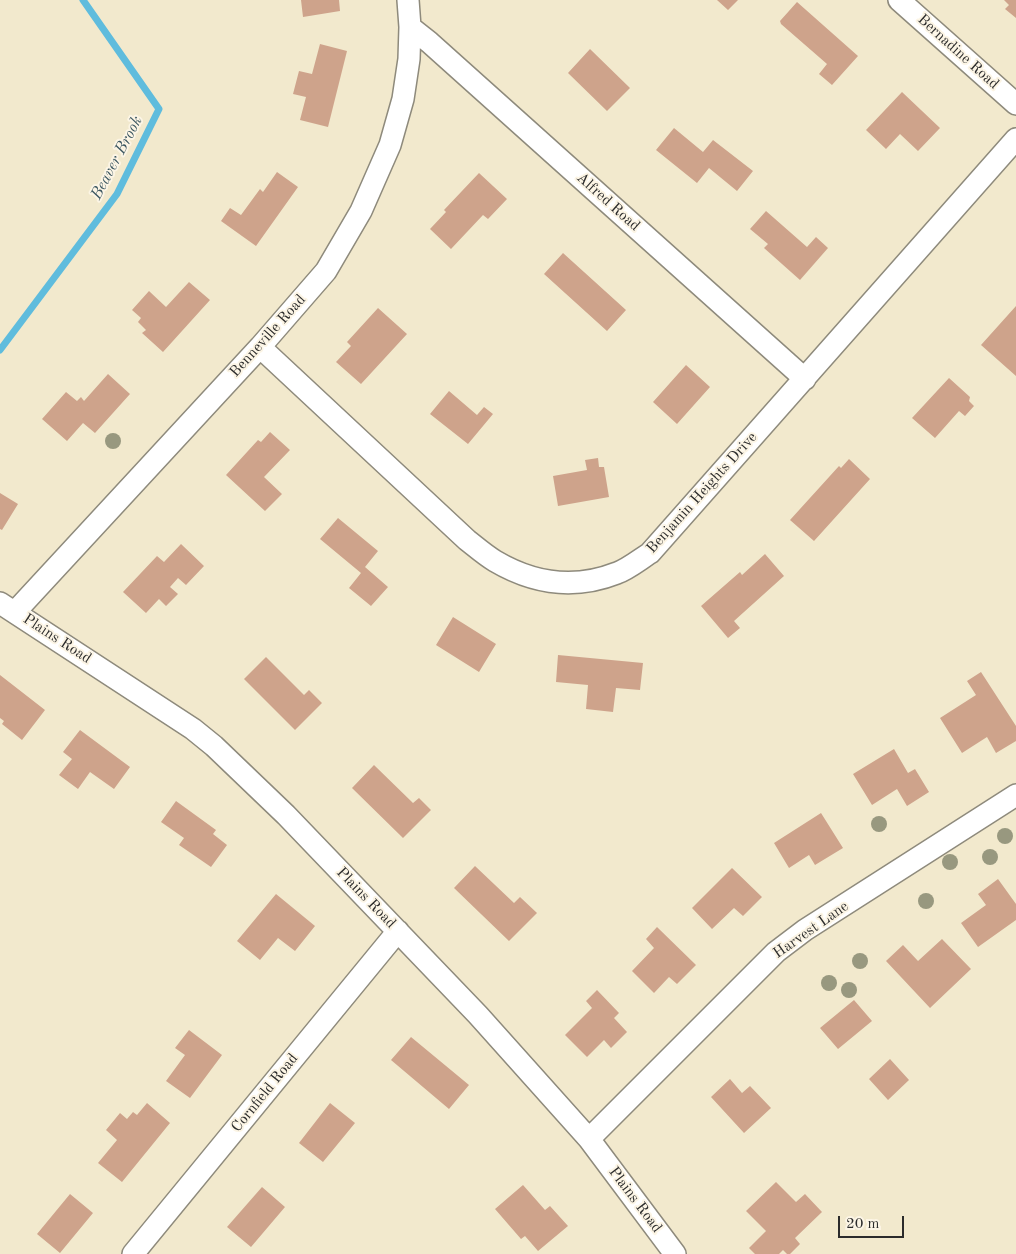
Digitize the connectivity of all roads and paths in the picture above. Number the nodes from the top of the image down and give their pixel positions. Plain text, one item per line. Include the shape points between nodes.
1 (408, 0) edge
2 (899, 0) edge
3 (410, 27) junction
4 (1016, 104) edge
5 (1016, 139) edge
6 (260, 347) junction
7 (805, 379) junction
8 (8, 608) edge
9 (1016, 795) edge
10 (398, 931) junction
11 (589, 1139) junction
12 (133, 1254) edge
13 (675, 1254) edge

1 - 3 street, Benneville Road
2 - 4 street, Bernadine Road
3 - 6 street, Benneville Road via 403,99 390,145 361,211 326,270
3 - 7 street, Alfred Road
5 - 7 street, Benjamin Heights Drive
6 - 7 street, Benjamin Heights Drive via 467,540 508,568 553,583 587,582 618,573 650,554
6 - 8 street, Benneville Road
8 - 10 street, Plains Road via 168,712 214,746
9 - 11 street, Harvest Lane via 805,930 776,952
10 - 11 street, Plains Road via 478,1014
10 - 12 street, Cornfield Road
11 - 13 street, Plains Road

